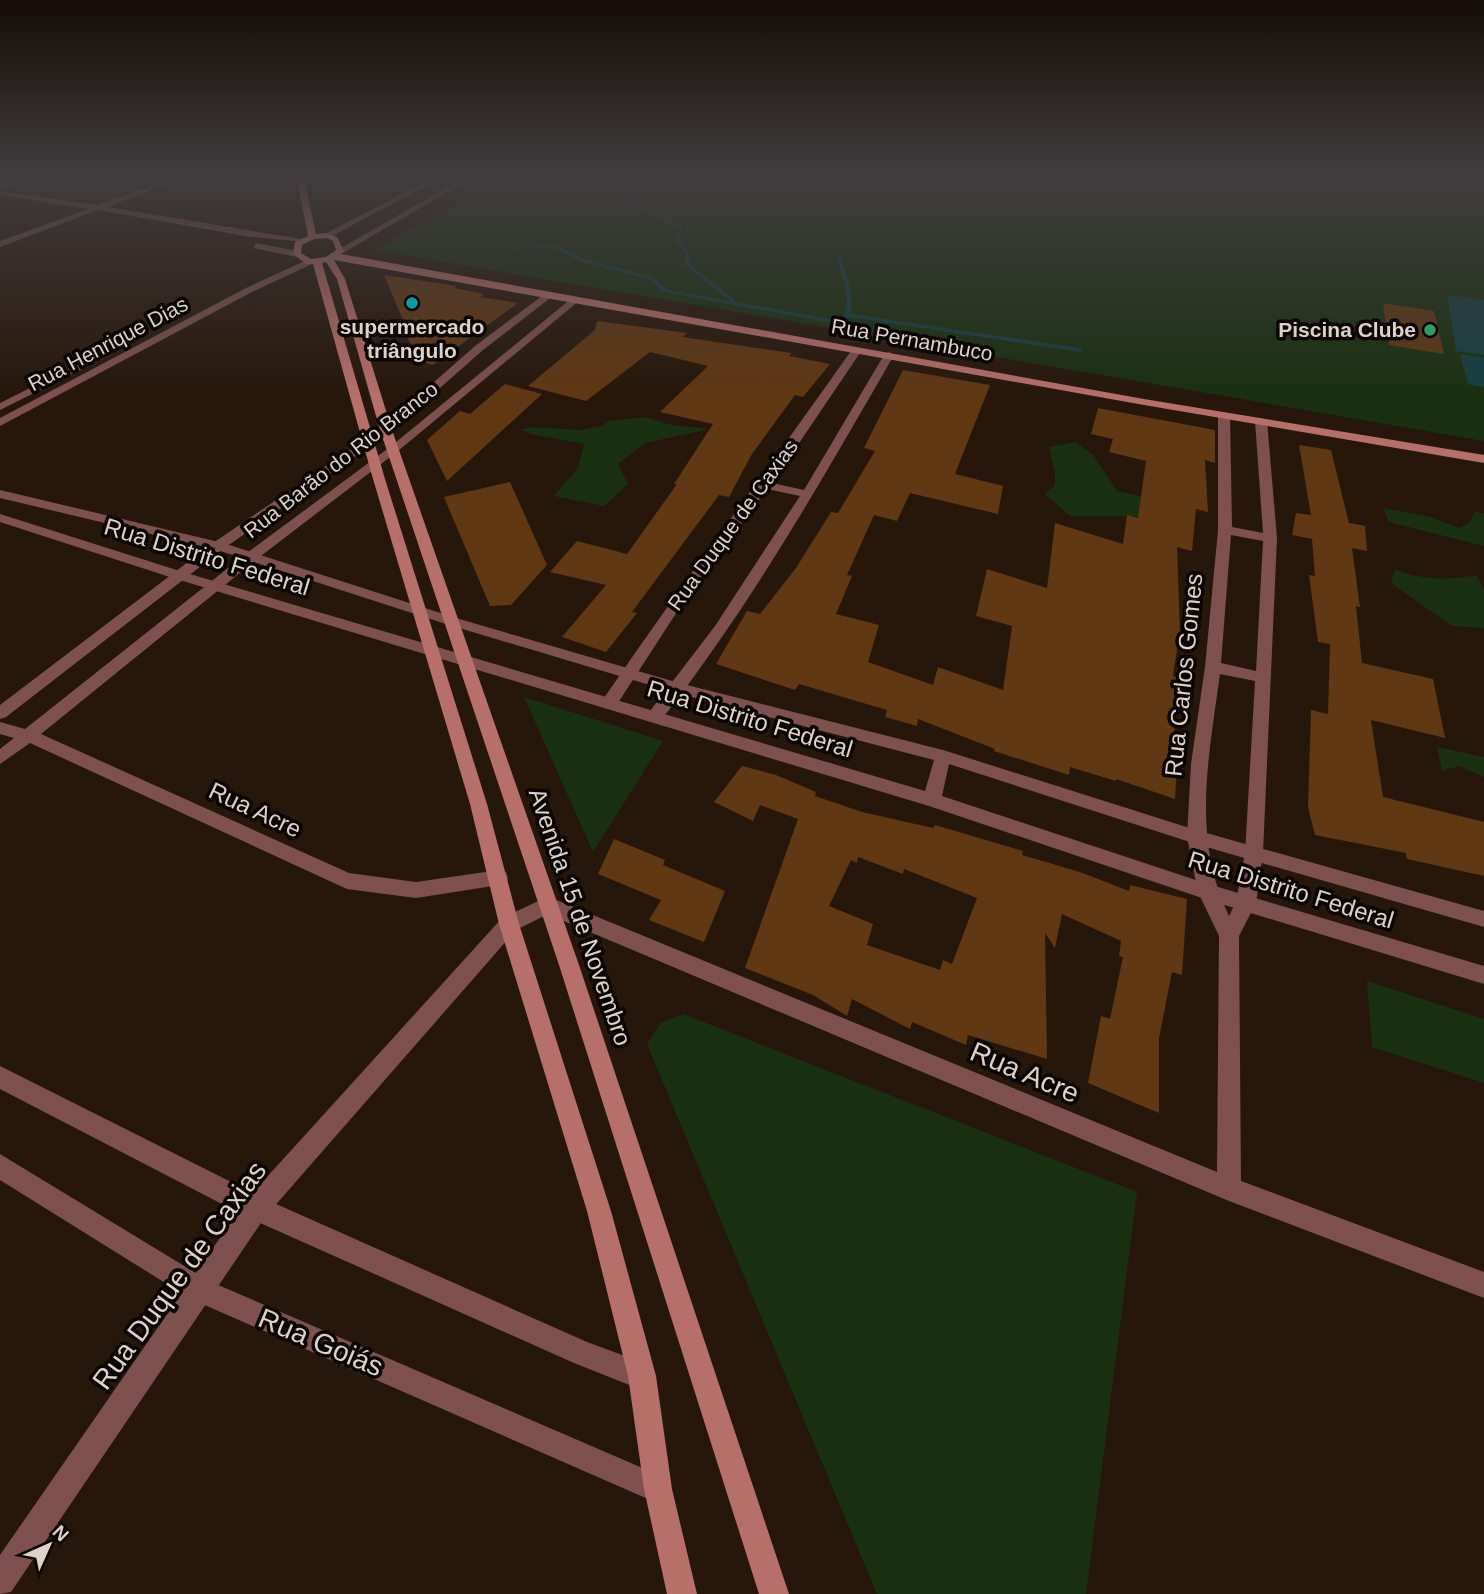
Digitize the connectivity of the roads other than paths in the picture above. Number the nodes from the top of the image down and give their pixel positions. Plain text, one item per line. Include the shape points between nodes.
1 (270, 248) edge
2 (305, 248) edge
3 (324, 248) edge
4 (334, 248) edge
5 (318, 257) junction
6 (549, 295) junction
7 (575, 300) junction
8 (479, 348) junction
9 (857, 350) junction
10 (509, 353) junction
11 (889, 355) junction
12 (0, 407) edge
13 (1224, 415) junction
14 (1261, 421) junction
15 (0, 423) edge
16 (386, 429) junction
17 (367, 442) junction
18 (394, 449) junction
19 (1484, 459) edge
20 (375, 463) junction
21 (764, 485) junction
22 (0, 494) edge
23 (807, 494) junction
24 (0, 518) edge
25 (1225, 530) junction
26 (1269, 538) junction
27 (218, 546) junction
28 (252, 556) junction
29 (178, 575) junction
30 (217, 586) junction
31 (418, 610) junction
32 (451, 621) junction
33 (433, 652) junction
34 (466, 662) junction
35 (1213, 667) junction
36 (628, 673) junction
37 (1264, 678) junction
38 (678, 688) junction
39 (610, 702) junction
40 (0, 713) edge
41 (656, 715) junction
42 (0, 728) edge
43 (29, 736) junction
44 (943, 756) junction
45 (0, 758) edge
46 (932, 800) junction
47 (1196, 837) junction
48 (1254, 853) junction
49 (499, 878) junction
50 (1208, 892) junction
51 (1246, 903) junction
52 (547, 905) junction
53 (1484, 919) edge
54 (509, 924) junction
55 (1229, 936) junction
56 (1484, 975) edge
57 (3, 1083) edge
58 (0, 1166) edge
59 (1229, 1189) junction
60 (256, 1209) junction
61 (1484, 1285) edge
62 (200, 1290) junction
63 (642, 1376) junction
64 (658, 1489) junction
65 (0, 1581) edge
66 (682, 1594) edge
67 (774, 1594) edge

1 - 5 street, Rua Pernambuco
2 - 5 main road
3 - 5 main road, Avenida 15 de Novembro
4 - 5 street, Rua Henrique Dias
5 - 6 main road, Rua Pernambuco
5 - 12 street, Rua Henrique Dias via 236,287
5 - 15 street, Rua Henrique Dias
5 - 16 main road, Avenida 15 de Novembro via 341,279
5 - 17 main road, Avenida 15 de Novembro
6 - 7 main road, Rua Pernambuco
6 - 8 street, Rua Barão do Rio Branco
7 - 9 main road, Rua Pernambuco
7 - 10 street, Rua Barão do Rio Branco
8 - 10 street
8 - 16 street, Rua Barão do Rio Branco
9 - 11 main road, Rua Pernambuco
9 - 21 street, Rua Duque de Caxias
10 - 18 street, Rua Barão do Rio Branco
11 - 13 main road, Rua Pernambuco
11 - 23 street, Rua Duque de Caxias
13 - 14 main road, Rua Pernambuco
13 - 25 street, Rua Carlos Gomes
14 - 19 main road, Rua Pernambuco
14 - 26 street, Rua Carlos Gomes
16 - 17 street, Rua Barão do Rio Branco
16 - 18 main road, Avenida 15 de Novembro
17 - 20 main road, Avenida 15 de Novembro
17 - 27 street, Rua Barão do Rio Branco
18 - 20 street, Rua Barão do Rio Branco
18 - 32 main road, Avenida 15 de Novembro
20 - 28 street, Rua Barão do Rio Branco
20 - 31 main road, Avenida 15 de Novembro
21 - 23 street
21 - 36 street, Rua Duque de Caxias
22 - 27 street, Rua Distrito Federal
23 - 38 street, Rua Duque de Caxias via 730,617
24 - 29 street, Rua Distrito Federal
25 - 26 street
25 - 35 street, Rua Carlos Gomes
26 - 37 street, Rua Carlos Gomes
27 - 28 street, Rua Distrito Federal
27 - 29 street, Rua Barão do Rio Branco
28 - 30 street, Rua Barão do Rio Branco
28 - 31 street, Rua Distrito Federal
29 - 30 street, Rua Distrito Federal
29 - 40 street, Rua Barão do Rio Branco
30 - 33 street, Rua Distrito Federal
30 - 43 street, Rua Barão do Rio Branco
31 - 32 street, Rua Distrito Federal
31 - 33 main road, Avenida 15 de Novembro
32 - 34 main road, Avenida 15 de Novembro
32 - 36 street, Rua Distrito Federal
33 - 34 street, Rua Distrito Federal
33 - 49 main road, Avenida 15 de Novembro
34 - 39 street, Rua Distrito Federal
34 - 52 main road, Avenida 15 de Novembro
35 - 37 street
35 - 47 street, Rua Carlos Gomes via 1199,764
36 - 38 street, Rua Distrito Federal
36 - 39 street, Rua Duque de Caxias
37 - 48 street, Rua Carlos Gomes
38 - 41 street, Rua Duque de Caxias
38 - 44 street, Rua Distrito Federal
39 - 41 street, Rua Distrito Federal
41 - 46 street, Rua Distrito Federal
42 - 43 street, Rua Acre
43 - 45 street, Rua Barão do Rio Branco
43 - 49 street, Rua Acre via 347,881 416,890
44 - 46 street
44 - 47 street, Rua Distrito Federal
46 - 50 street, Rua Distrito Federal
47 - 48 street, Rua Distrito Federal
47 - 50 street, Rua Carlos Gomes
48 - 51 street, Rua Carlos Gomes
48 - 53 street, Rua Distrito Federal
49 - 54 main road, Avenida 15 de Novembro
50 - 51 street, Rua Distrito Federal
50 - 55 street, Rua Carlos Gomes
51 - 55 street, Rua Carlos Gomes
51 - 56 street, Rua Distrito Federal
52 - 54 street, Rua Duque de Caxias
52 - 59 street, Rua Acre
52 - 67 main road, Avenida 15 de Novembro
54 - 60 street, Rua Duque de Caxias
54 - 63 main road, Avenida 15 de Novembro via 599,1211
55 - 59 street, Rua Carlos Gomes
57 - 60 street
58 - 62 street, Rua Goiás
59 - 61 street, Rua Acre
60 - 62 street, Rua Duque de Caxias
60 - 63 street
62 - 64 street, Rua Goiás
62 - 65 street, Rua Duque de Caxias
63 - 64 main road, Avenida 15 de Novembro
64 - 66 main road, Avenida 15 de Novembro

